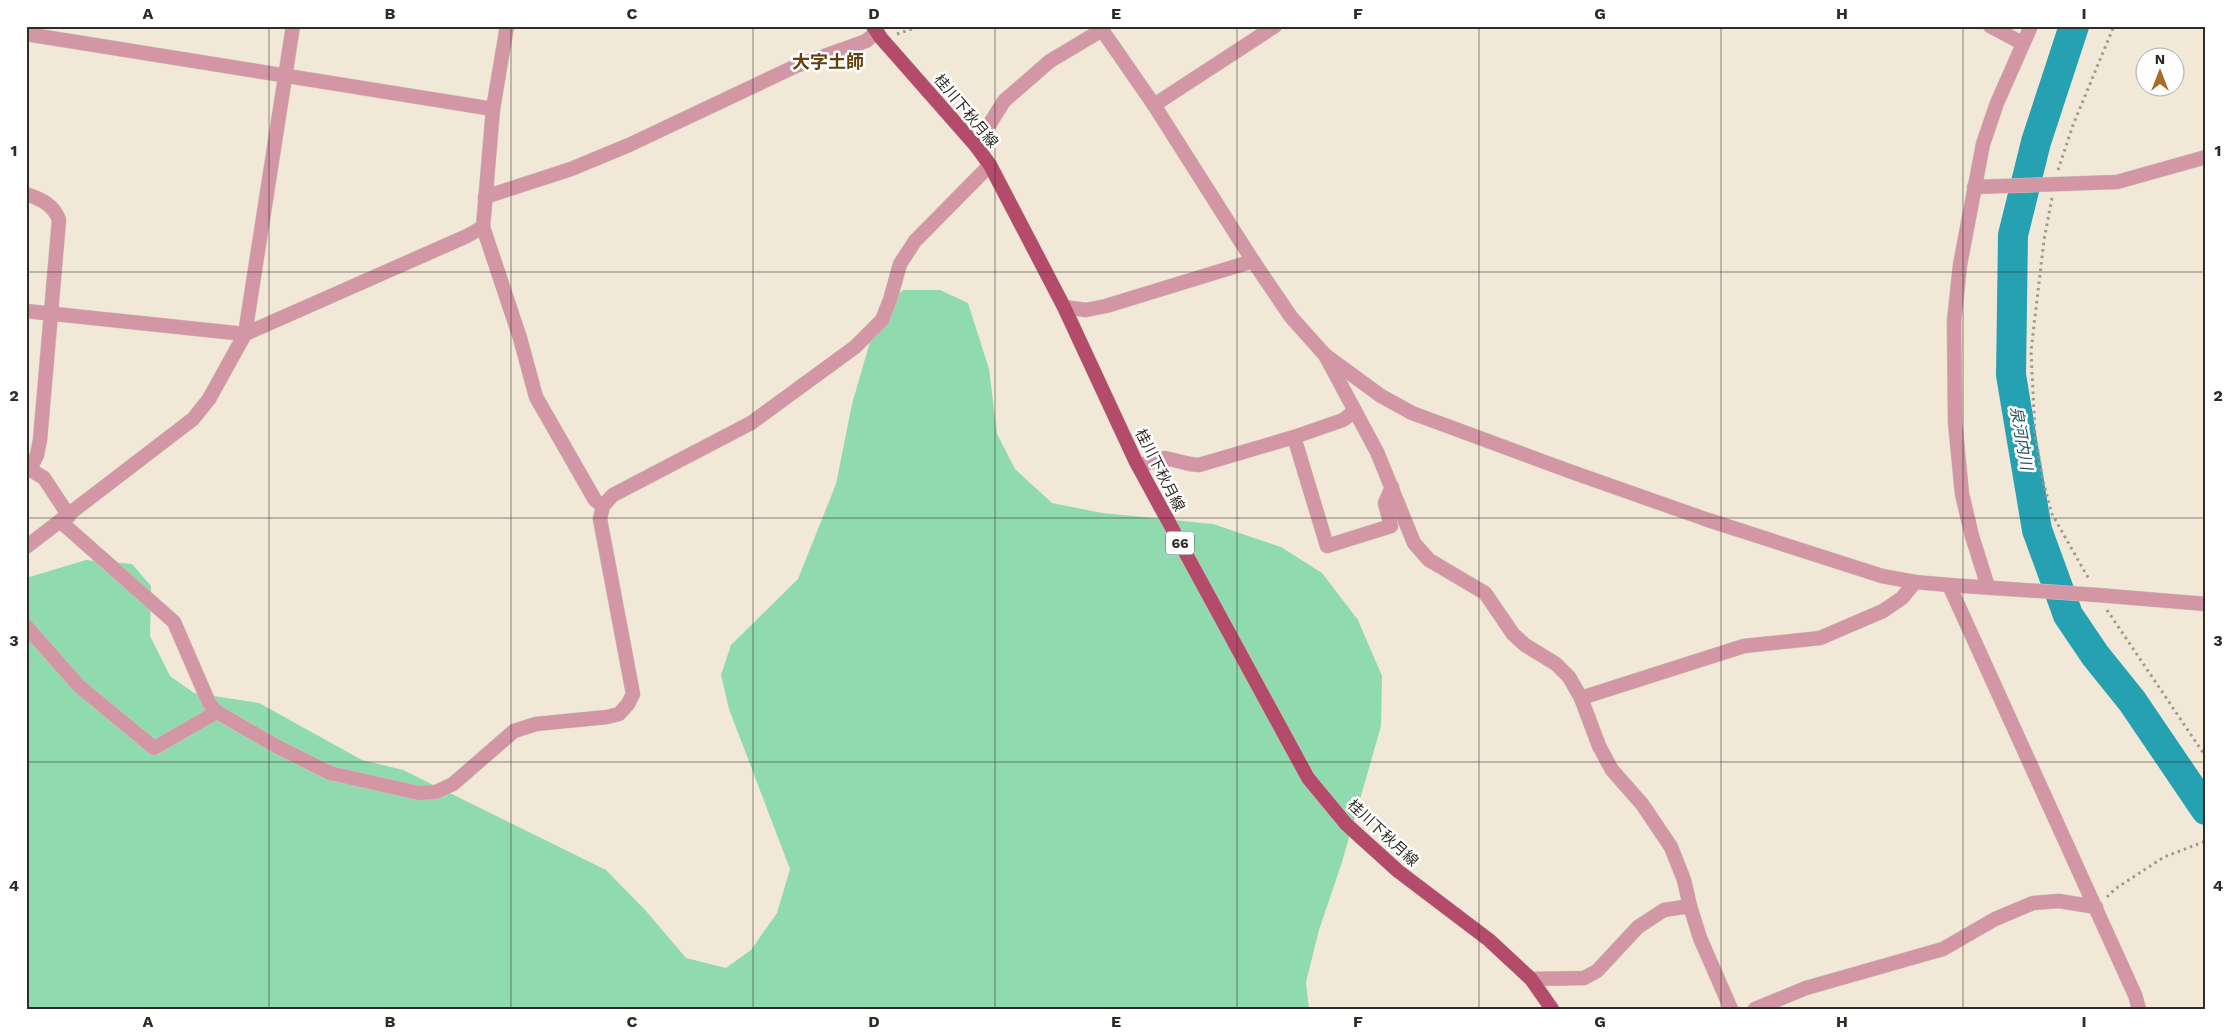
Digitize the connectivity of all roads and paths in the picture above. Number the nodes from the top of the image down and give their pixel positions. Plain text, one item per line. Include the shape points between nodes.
1 (293, 26) edge
2 (506, 26) edge
3 (921, 26) edge
4 (1275, 26) edge
5 (1990, 26) edge
6 (2031, 26) edge
7 (2114, 26) edge
8 (1102, 28) edge
9 (878, 33) edge
10 (26, 34) edge
11 (2022, 43) junction
12 (285, 74) junction
13 (1154, 105) junction
14 (493, 109) junction
15 (976, 146) junction
16 (2206, 157) edge
17 (990, 165) junction
18 (2052, 183) junction
19 (1979, 187) junction
20 (26, 194) edge
21 (485, 197) junction
22 (483, 226) junction
23 (1253, 261) junction
24 (1064, 307) junction
25 (26, 311) edge
26 (50, 314) junction
27 (245, 334) junction
28 (1325, 355) junction
29 (1355, 411) junction
30 (1294, 437) junction
31 (1138, 466) junction
32 (28, 468) edge
33 (1392, 488) junction
34 (603, 506) junction
35 (65, 519) junction
36 (26, 547) edge
37 (1915, 582) junction
38 (1949, 586) junction
39 (1988, 587) junction
40 (2093, 594) junction
41 (2206, 604) edge
42 (26, 626) edge
43 (1581, 698) junction
44 (217, 712) junction
45 (2206, 757) edge
46 (2206, 841) edge
47 (1690, 906) junction
48 (2096, 907) junction
49 (1531, 979) junction
50 (1731, 1008) edge
51 (1552, 1009) edge
52 (1755, 1009) edge
53 (2138, 1009) edge

1 - 12 street
2 - 14 street
3 - 9 path
4 - 13 street
5 - 11 street
6 - 11 street
7 - 18 path
8 - 13 street
8 - 15 street via 1050,61 1004,101
9 - 15 main road, 桂川下秋月線 / 66
9 - 21 street via 796,66 571,170
10 - 12 street
11 - 19 street via 1983,144
12 - 14 street
12 - 27 street
13 - 23 street
14 - 21 street
15 - 17 main road, 桂川下秋月線 / 66
16 - 18 street via 2117,182
17 - 24 main road, 桂川下秋月線 / 66
17 - 34 street via 915,241 900,264 882,320 855,347 751,423 613,495
18 - 19 street
18 - 40 path via 2031,351 2035,434 2052,514
19 - 39 street via 1960,265 1954,322 1955,422 1962,494
20 - 26 street via 47,203 59,220
21 - 22 street
22 - 27 street
22 - 34 street via 536,397 594,500
23 - 24 street via 1106,306 1086,310
23 - 28 street via 1291,317
24 - 31 main road, 桂川下秋月線 / 66
25 - 26 street
26 - 27 street
26 - 32 street via 40,440 37,455
27 - 35 street via 209,400 193,419
28 - 29 street
28 - 37 street via 1380,396 1412,412 1708,520 1882,576
29 - 30 street via 1342,420
29 - 33 street
30 - 31 street via 1199,465 1165,458
30 - 33 street via 1327,546 1391,526 1384,503
31 - 49 main road, 桂川下秋月線 / 66 via 1308,778 1346,824 1398,871 1489,940
32 - 35 street via 44,478
33 - 43 street via 1414,543 1429,560 1485,593 1513,634 1556,664 1569,677
34 - 44 street via 600,519 633,694 620,714 536,724 514,731 453,784 436,792 419,794 330,773
35 - 36 street
35 - 44 street via 174,622 209,703
37 - 38 street
37 - 43 street via 1902,598 1883,611 1820,638 1744,646
38 - 39 street
38 - 48 street
39 - 40 street
40 - 41 street
40 - 45 path
42 - 44 street via 79,686 154,748
43 - 47 street via 1612,770 1642,804 1671,847
46 - 48 path via 2164,857 2115,889
47 - 49 street via 1664,910 1638,927 1597,971 1584,978
47 - 50 street via 1700,938
48 - 52 street via 2059,902 2033,903 1996,919 1943,949 1806,988
48 - 53 street via 2135,994
49 - 51 main road, 桂川下秋月線 / 66

